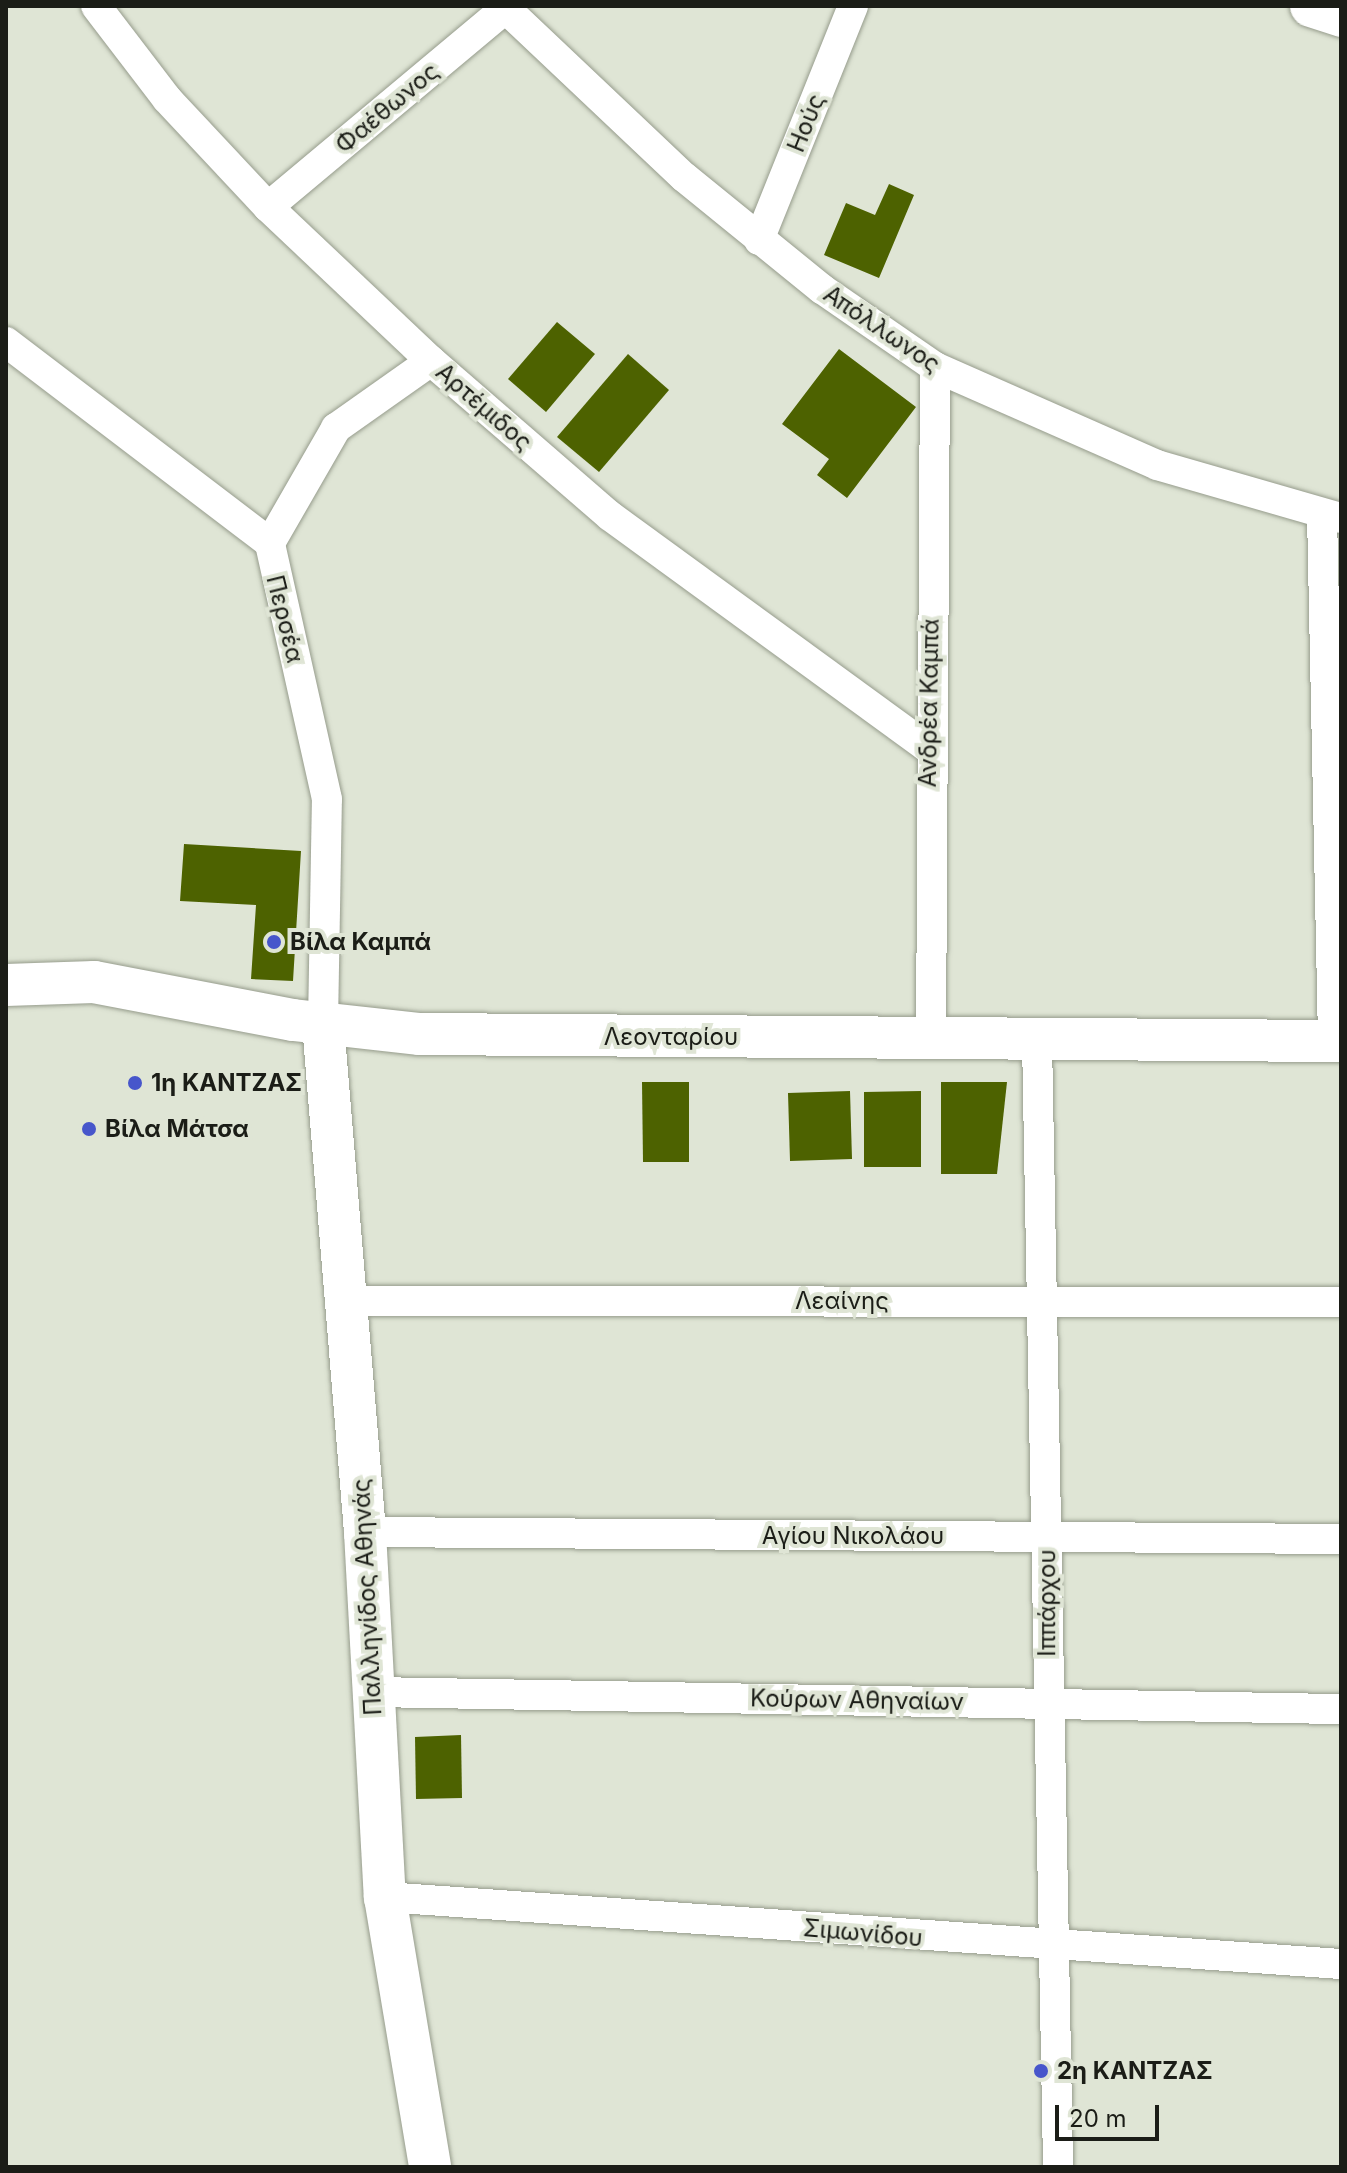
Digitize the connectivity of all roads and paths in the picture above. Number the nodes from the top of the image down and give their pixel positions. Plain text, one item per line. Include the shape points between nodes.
1 (96, 6) edge
2 (853, 6) edge
3 (1311, 6) edge
4 (504, 8) edge
5 (1341, 16) edge
6 (268, 207) junction
7 (759, 240) junction
8 (6, 342) edge
9 (431, 361) junction
10 (935, 367) junction
11 (1332, 516) edge
12 (270, 543) junction
13 (928, 748) junction
14 (6, 985) edge
15 (323, 1024) junction
16 (931, 1039) junction
17 (1037, 1040) junction
18 (1337, 1041) edge
19 (1041, 1300) junction
20 (343, 1301) junction
21 (1341, 1302) edge
22 (365, 1532) junction
23 (1047, 1537) junction
24 (1341, 1539) edge
25 (372, 1692) junction
26 (1047, 1703) junction
27 (1341, 1709) edge
28 (385, 1897) junction
29 (1050, 1948) junction
30 (1341, 1964) edge
31 (430, 2167) edge
32 (1058, 2167) edge

1 - 6 street, Αρτέμιδος via 167,99
2 - 7 street, Ηούς
3 - 5 street
4 - 6 street, Φαέθωνος
4 - 7 street, Απόλλωνος
6 - 9 street, Αρτέμιδος
7 - 10 street, Απόλλωνος
8 - 12 street, Περσέα
9 - 12 street via 336,428
9 - 13 street, Αρτέμιδος via 610,516
10 - 11 street, Απόλλωνος via 1100,443
10 - 13 street, Ανδρέα Καμπά
11 - 18 street
12 - 15 street, Περσέα via 327,799
13 - 16 street, Ανδρέα Καμπά
14 - 15 street, Λεονταρίου via 94,982
15 - 16 street, Λεονταρίου via 434,1034
15 - 20 street, Παλληνίδος Αθηνάς
16 - 17 street, Λεονταρίου
17 - 18 street, Λεονταρίου
17 - 19 street, Ιππάρχου
19 - 20 street, Λεαίνης
19 - 21 street, Λεαίνης
19 - 23 street, Ιππάρχου
20 - 22 street, Παλληνίδος Αθηνάς
22 - 23 street, Αγίου Νικολάου
22 - 25 street, Παλληνίδος Αθηνάς
23 - 24 street, Αγίου Νικολάου
23 - 26 street, Ιππάρχου
25 - 26 street, Κούρων Αθηναίων
25 - 28 street, Παλληνίδος Αθηνάς
26 - 27 street, Κούρων Αθηναίων
26 - 29 street, Ιππάρχου
28 - 29 street, Σιμωνίδου
28 - 31 street, Παλληνίδος Αθηνάς
29 - 30 street, Σιμωνίδου
29 - 32 street, Ιππάρχου

